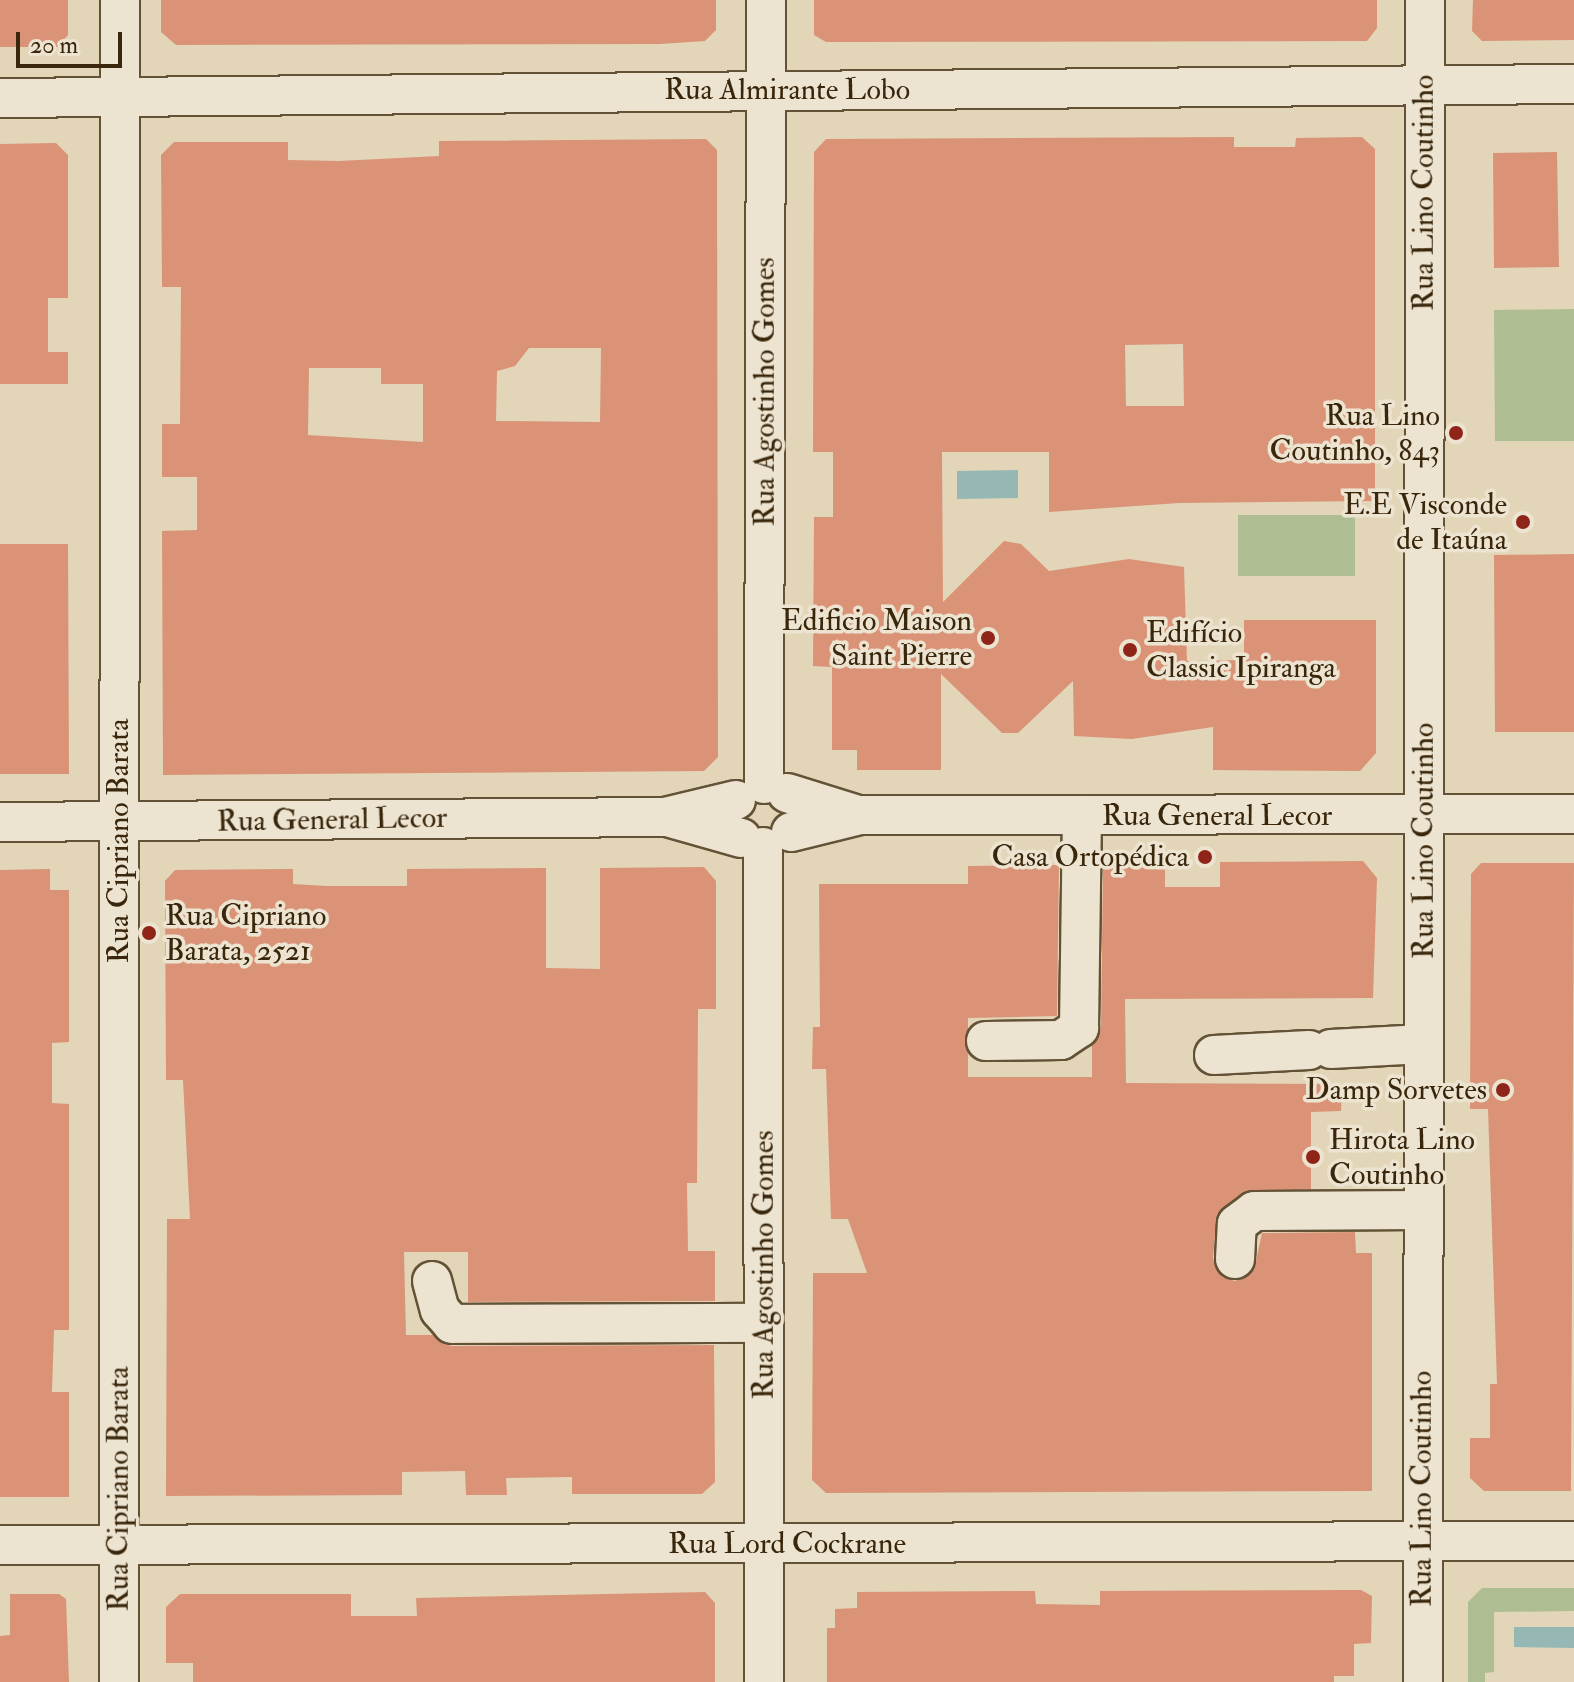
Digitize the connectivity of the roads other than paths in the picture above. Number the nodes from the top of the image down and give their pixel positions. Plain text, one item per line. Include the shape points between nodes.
1 (120, 0) edge
2 (766, 0) edge
3 (1425, 0) edge
4 (1574, 84) edge
5 (1424, 85) junction
6 (766, 90) junction
7 (0, 98) edge
8 (120, 98) junction
9 (762, 792) junction
10 (1574, 814) edge
11 (860, 815) junction
12 (1424, 815) junction
13 (1082, 816) junction
14 (665, 817) junction
15 (119, 821) junction
16 (0, 822) edge
17 (765, 839) junction
18 (986, 1041) dead end
19 (1423, 1044) junction
20 (1214, 1055) dead end
21 (1423, 1210) junction
22 (1235, 1259) dead end
23 (432, 1281) dead end
24 (763, 1323) junction
25 (1422, 1541) junction
26 (1574, 1541) edge
27 (119, 1544) junction
28 (765, 1544) junction
29 (0, 1545) edge
30 (119, 1682) edge
31 (764, 1682) edge
32 (1423, 1682) edge

1 - 8 street, Rua Cipriano Barata
2 - 6 street, Rua Agostinho Gomes
3 - 5 street, Rua Lino Coutinho
4 - 5 street, Rua Almirante Lobo
5 - 6 street, Rua Almirante Lobo
5 - 12 street, Rua Lino Coutinho
6 - 8 street, Rua Almirante Lobo
6 - 9 street, Rua Agostinho Gomes
7 - 8 street, Rua Almirante Lobo
8 - 15 street, Rua Cipriano Barata
9 - 11 street, Rua General Lecor
9 - 14 street, Rua General Lecor
9 - 17 street via 795,812
9 - 17 street via 732,820
10 - 12 street, Rua General Lecor
11 - 13 street, Rua General Lecor
11 - 17 street, Rua General Lecor
12 - 13 street, Rua General Lecor
12 - 19 street, Rua Lino Coutinho
13 - 18 street via 1079,1028 1061,1040
14 - 15 street, Rua General Lecor
14 - 17 street, Rua General Lecor
15 - 16 street, Rua General Lecor
15 - 27 street, Rua Cipriano Barata
17 - 24 street, Rua Agostinho Gomes
19 - 20 street
19 - 21 street, Rua Lino Coutinho
21 - 22 street via 1254,1211 1237,1224
21 - 25 street, Rua Lino Coutinho
23 - 24 street via 440,1310 452,1324
24 - 28 street, Rua Agostinho Gomes
25 - 26 street, Rua Lord Cockrane
25 - 28 street, Rua Lord Cockrane
25 - 32 street, Rua Lino Coutinho
27 - 28 street, Rua Lord Cockrane
27 - 29 street, Rua Lord Cockrane
27 - 30 street, Rua Cipriano Barata
28 - 31 street, Rua Agostinho Gomes

